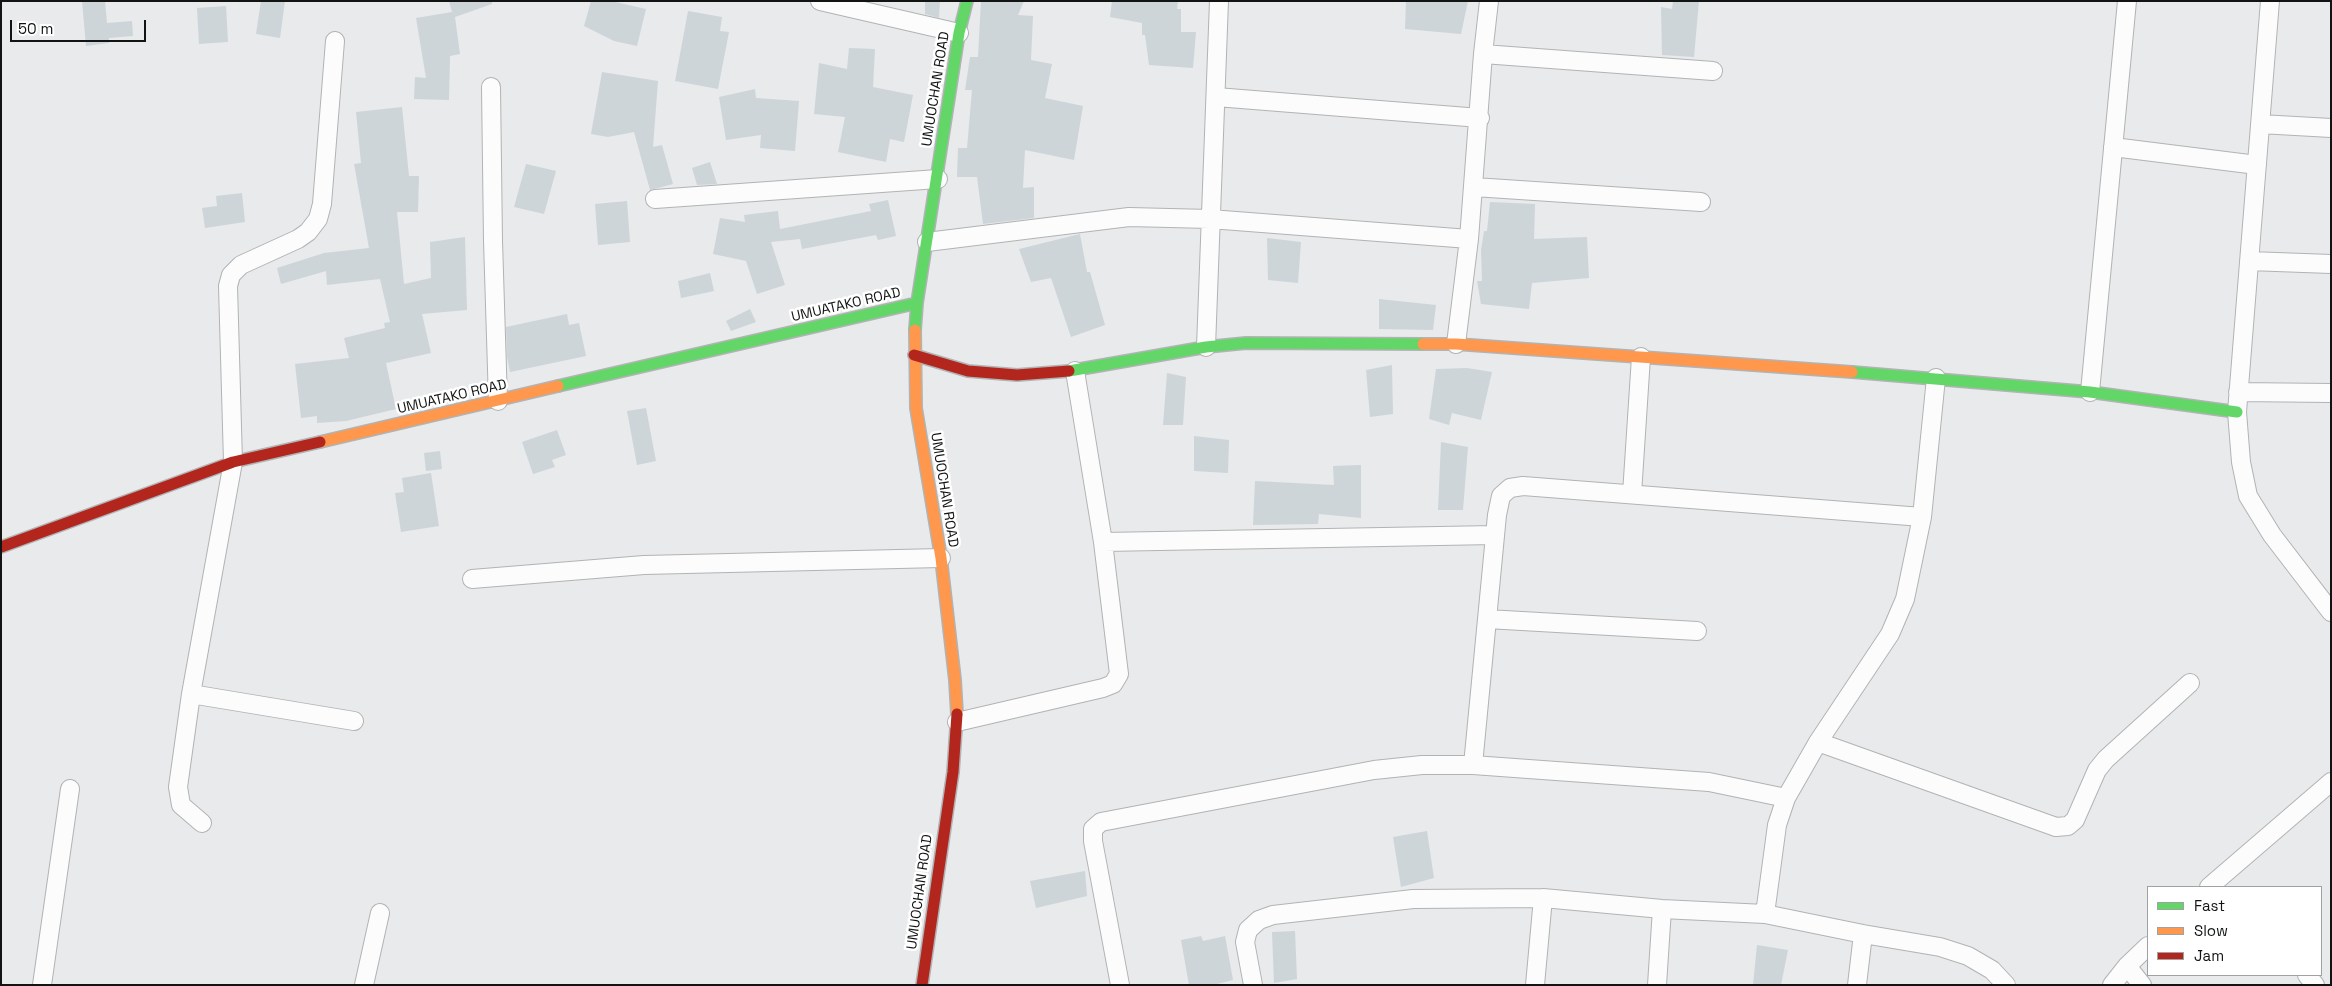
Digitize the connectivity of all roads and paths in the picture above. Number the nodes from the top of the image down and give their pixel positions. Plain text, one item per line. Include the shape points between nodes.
1 (820, 1) edge
2 (967, 1) edge
3 (1220, 1) edge
4 (1489, 1) edge
5 (2127, 1) edge
6 (2270, 1) edge
7 (959, 33) junction
8 (335, 41) dead end
9 (1483, 54) junction
10 (1713, 71) dead end
11 (491, 87) dead end
12 (1216, 97) junction
13 (1480, 118) junction
14 (2260, 124) junction
15 (2331, 128) edge
16 (2113, 147) junction
17 (2257, 166) junction
18 (938, 178) junction
19 (1474, 187) junction
20 (655, 199) dead end
21 (1701, 202) dead end
22 (1210, 219) junction
23 (1469, 239) junction
24 (928, 242) junction
25 (2249, 261) junction
26 (2331, 264) edge
27 (917, 303) junction
28 (1456, 344) junction
29 (1206, 346) junction
30 (914, 355) junction
31 (1642, 357) junction
32 (1075, 371) junction
33 (1936, 378) junction
34 (2090, 392) junction
35 (2238, 392) junction
36 (2331, 393) edge
37 (498, 401) junction
38 (2236, 412) junction
39 (233, 462) junction
40 (1632, 494) junction
41 (1922, 517) junction
42 (1495, 535) junction
43 (1103, 542) junction
44 (1, 547) edge
45 (941, 558) junction
46 (472, 579) dead end
47 (2331, 612) edge
48 (1487, 619) junction
49 (1697, 632) dead end
50 (2190, 683) dead end
51 (191, 694) junction
52 (354, 721) dead end
53 (957, 722) junction
54 (1818, 742) junction
55 (1474, 765) junction
56 (70, 789) dead end
57 (2328, 791) edge
58 (1786, 798) junction
59 (202, 823) dead end
60 (2220, 884) edge
61 (1543, 898) junction
62 (1662, 909) junction
63 (380, 913) dead end
64 (1765, 914) junction
65 (1863, 934) junction
66 (2147, 947) edge
67 (2128, 966) junction
68 (42, 985) edge
69 (364, 985) edge
70 (922, 985) edge
71 (1120, 985) edge
72 (1253, 985) edge
73 (1535, 985) edge
74 (1657, 985) edge
75 (1857, 985) edge
76 (2006, 985) edge
77 (2112, 985) edge
78 (2142, 985) edge

1 - 7 street
2 - 7 street, UMUOCHAN ROAD
3 - 12 street
4 - 9 street
5 - 16 street
6 - 14 street
7 - 18 street, UMUOCHAN ROAD
8 - 39 street via 322,204 318,219 298,239 241,265 231,275 228,286
9 - 10 street
9 - 13 street
11 - 37 street
12 - 13 street
12 - 22 street
13 - 19 street
14 - 15 street
14 - 17 street
16 - 17 street
16 - 34 street
17 - 25 street
18 - 20 street
18 - 24 street, UMUOCHAN ROAD
19 - 21 street
19 - 23 street
22 - 23 street
22 - 24 street via 1129,217
22 - 29 street
23 - 28 street
24 - 27 street, UMUOCHAN ROAD
25 - 26 street
25 - 35 street
27 - 30 street, UMUOCHAN ROAD
27 - 37 street, UMUATAKO ROAD
28 - 29 street via 1246,343
28 - 31 street
29 - 32 street
30 - 32 street via 968,371 1017,375
30 - 45 street, UMUOCHAN ROAD via 916,408
31 - 33 street
31 - 40 street
32 - 43 street
33 - 34 street
33 - 41 street
34 - 38 street
35 - 36 street
35 - 38 street
37 - 39 street, UMUATAKO ROAD
38 - 47 street via 2248,496 2272,536
39 - 44 street, UMUATAKO ROAD
39 - 51 street
40 - 41 street
40 - 42 street via 1523,486 1510,488 1501,496
41 - 54 street via 1905,599 1890,634
42 - 43 street
42 - 48 street
43 - 53 street via 1119,674 1113,684
45 - 46 street via 644,565
45 - 53 street, UMUOCHAN ROAD
48 - 49 street
48 - 55 street
50 - 54 street via 2106,759 2097,770 2075,820 2068,826 2056,827
51 - 52 street
51 - 59 street via 178,786 182,805
53 - 70 street, UMUOCHAN ROAD via 953,772
54 - 58 street
55 - 58 street via 1708,782
55 - 71 street via 1422,765 1374,770 1101,822 1093,829 1093,841
56 - 68 street
57 - 60 street
58 - 64 street via 1777,825
61 - 62 street
61 - 72 street via 1413,899 1274,915 1259,920 1248,930 1245,942
61 - 73 street
62 - 64 street
62 - 74 street
63 - 69 street
64 - 65 street
65 - 75 street
65 - 76 street via 1940,947 1968,956 1992,970
66 - 67 street
67 - 77 street
67 - 78 street

